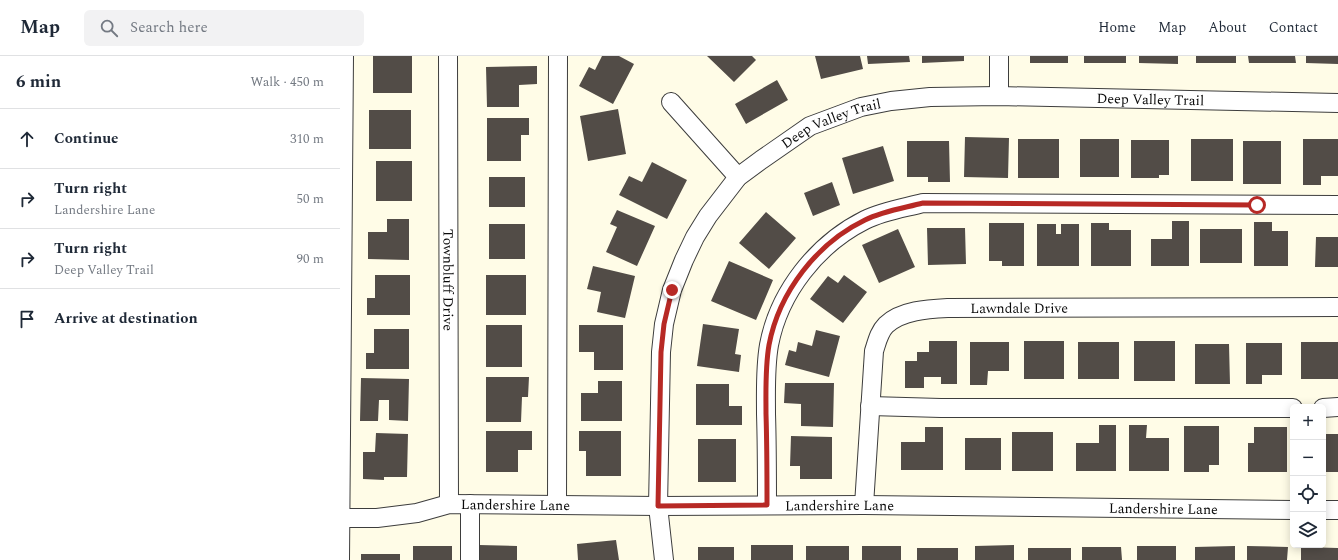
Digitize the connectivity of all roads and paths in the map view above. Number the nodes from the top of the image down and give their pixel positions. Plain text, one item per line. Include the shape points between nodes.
1 (344, 56) edge
2 (448, 56) edge
3 (558, 56) edge
4 (999, 56) edge
5 (999, 96) junction
6 (671, 102) dead end
7 (1338, 103) edge
8 (738, 177) junction
9 (1338, 206) edge
10 (1338, 307) edge
11 (870, 406) junction
12 (1338, 407) edge
13 (1290, 408) edge
14 (1326, 408) edge
15 (449, 504) junction
16 (470, 504) junction
17 (557, 505) junction
18 (767, 505) junction
19 (864, 505) junction
20 (658, 506) junction
21 (1290, 510) edge
22 (1326, 510) edge
23 (1338, 510) edge
24 (340, 518) edge
25 (340, 560) edge
26 (470, 560) edge
27 (664, 560) edge

1 - 24 street
2 - 15 street, Townbluff Drive
3 - 17 street
4 - 5 street
5 - 7 street, Deep Valley Trail
5 - 8 street, Deep Valley Trail via 930,97 861,107 810,126
6 - 8 street
8 - 20 street, Deep Valley Trail via 708,216 695,238 672,290 661,352
9 - 18 street via 923,203 865,220 840,234 804,268 776,317 766,372
10 - 11 street, Lawndale Drive via 931,309 897,318 885,326 874,351
11 - 13 street
11 - 19 street, Lawndale Drive
12 - 14 street
15 - 16 street, Landershire Lane
15 - 24 street, Landershire Lane via 417,513 377,518
16 - 17 street, Landershire Lane
16 - 26 street
17 - 20 street, Landershire Lane
18 - 19 street, Landershire Lane
18 - 20 street, Landershire Lane
19 - 21 street, Landershire Lane
20 - 27 street, Deep Valley Trail
22 - 23 street
24 - 25 street

